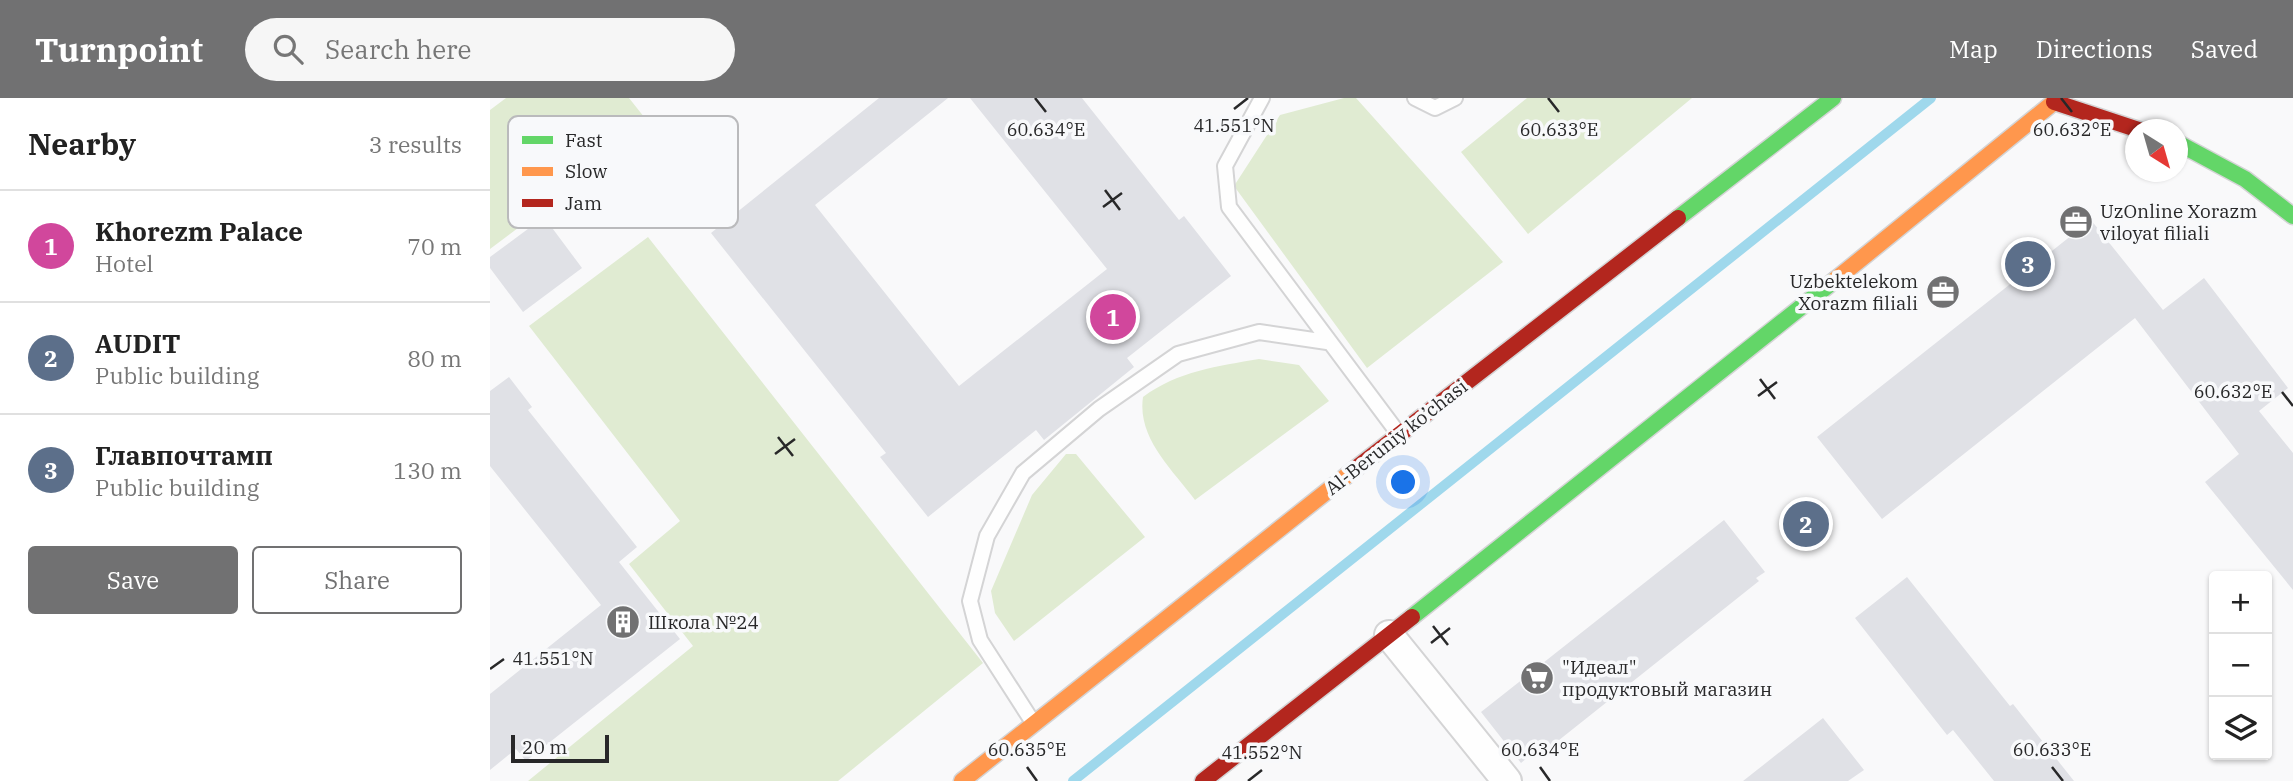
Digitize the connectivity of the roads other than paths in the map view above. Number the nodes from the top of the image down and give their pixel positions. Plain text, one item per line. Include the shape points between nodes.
1 (1262, 98) edge
2 (1415, 98) edge
3 (1455, 98) edge
4 (1833, 98) edge
5 (2057, 100) edge
6 (2125, 125) edge
7 (2188, 148) edge
8 (2293, 216) edge
9 (1327, 342) junction
10 (1399, 434) junction
11 (1390, 635) junction
12 (1034, 724) junction
13 (962, 781) edge
14 (1203, 781) edge
15 (1507, 781) edge

1 - 9 lane via 1225,166 1229,207
2 - 3 lane via 1435,108
4 - 10 main road, Al-Beruniy ko’chasi
5 - 6 main road
5 - 11 main road
7 - 8 main road via 2245,179
9 - 10 lane
9 - 12 lane via 1259,332 1178,354 1099,408 1023,473 987,536 970,601 980,640
10 - 12 main road, Al-Beruniy ko’chasi
11 - 14 main road
11 - 15 street
12 - 13 main road, Al-Beruniy ko’chasi

